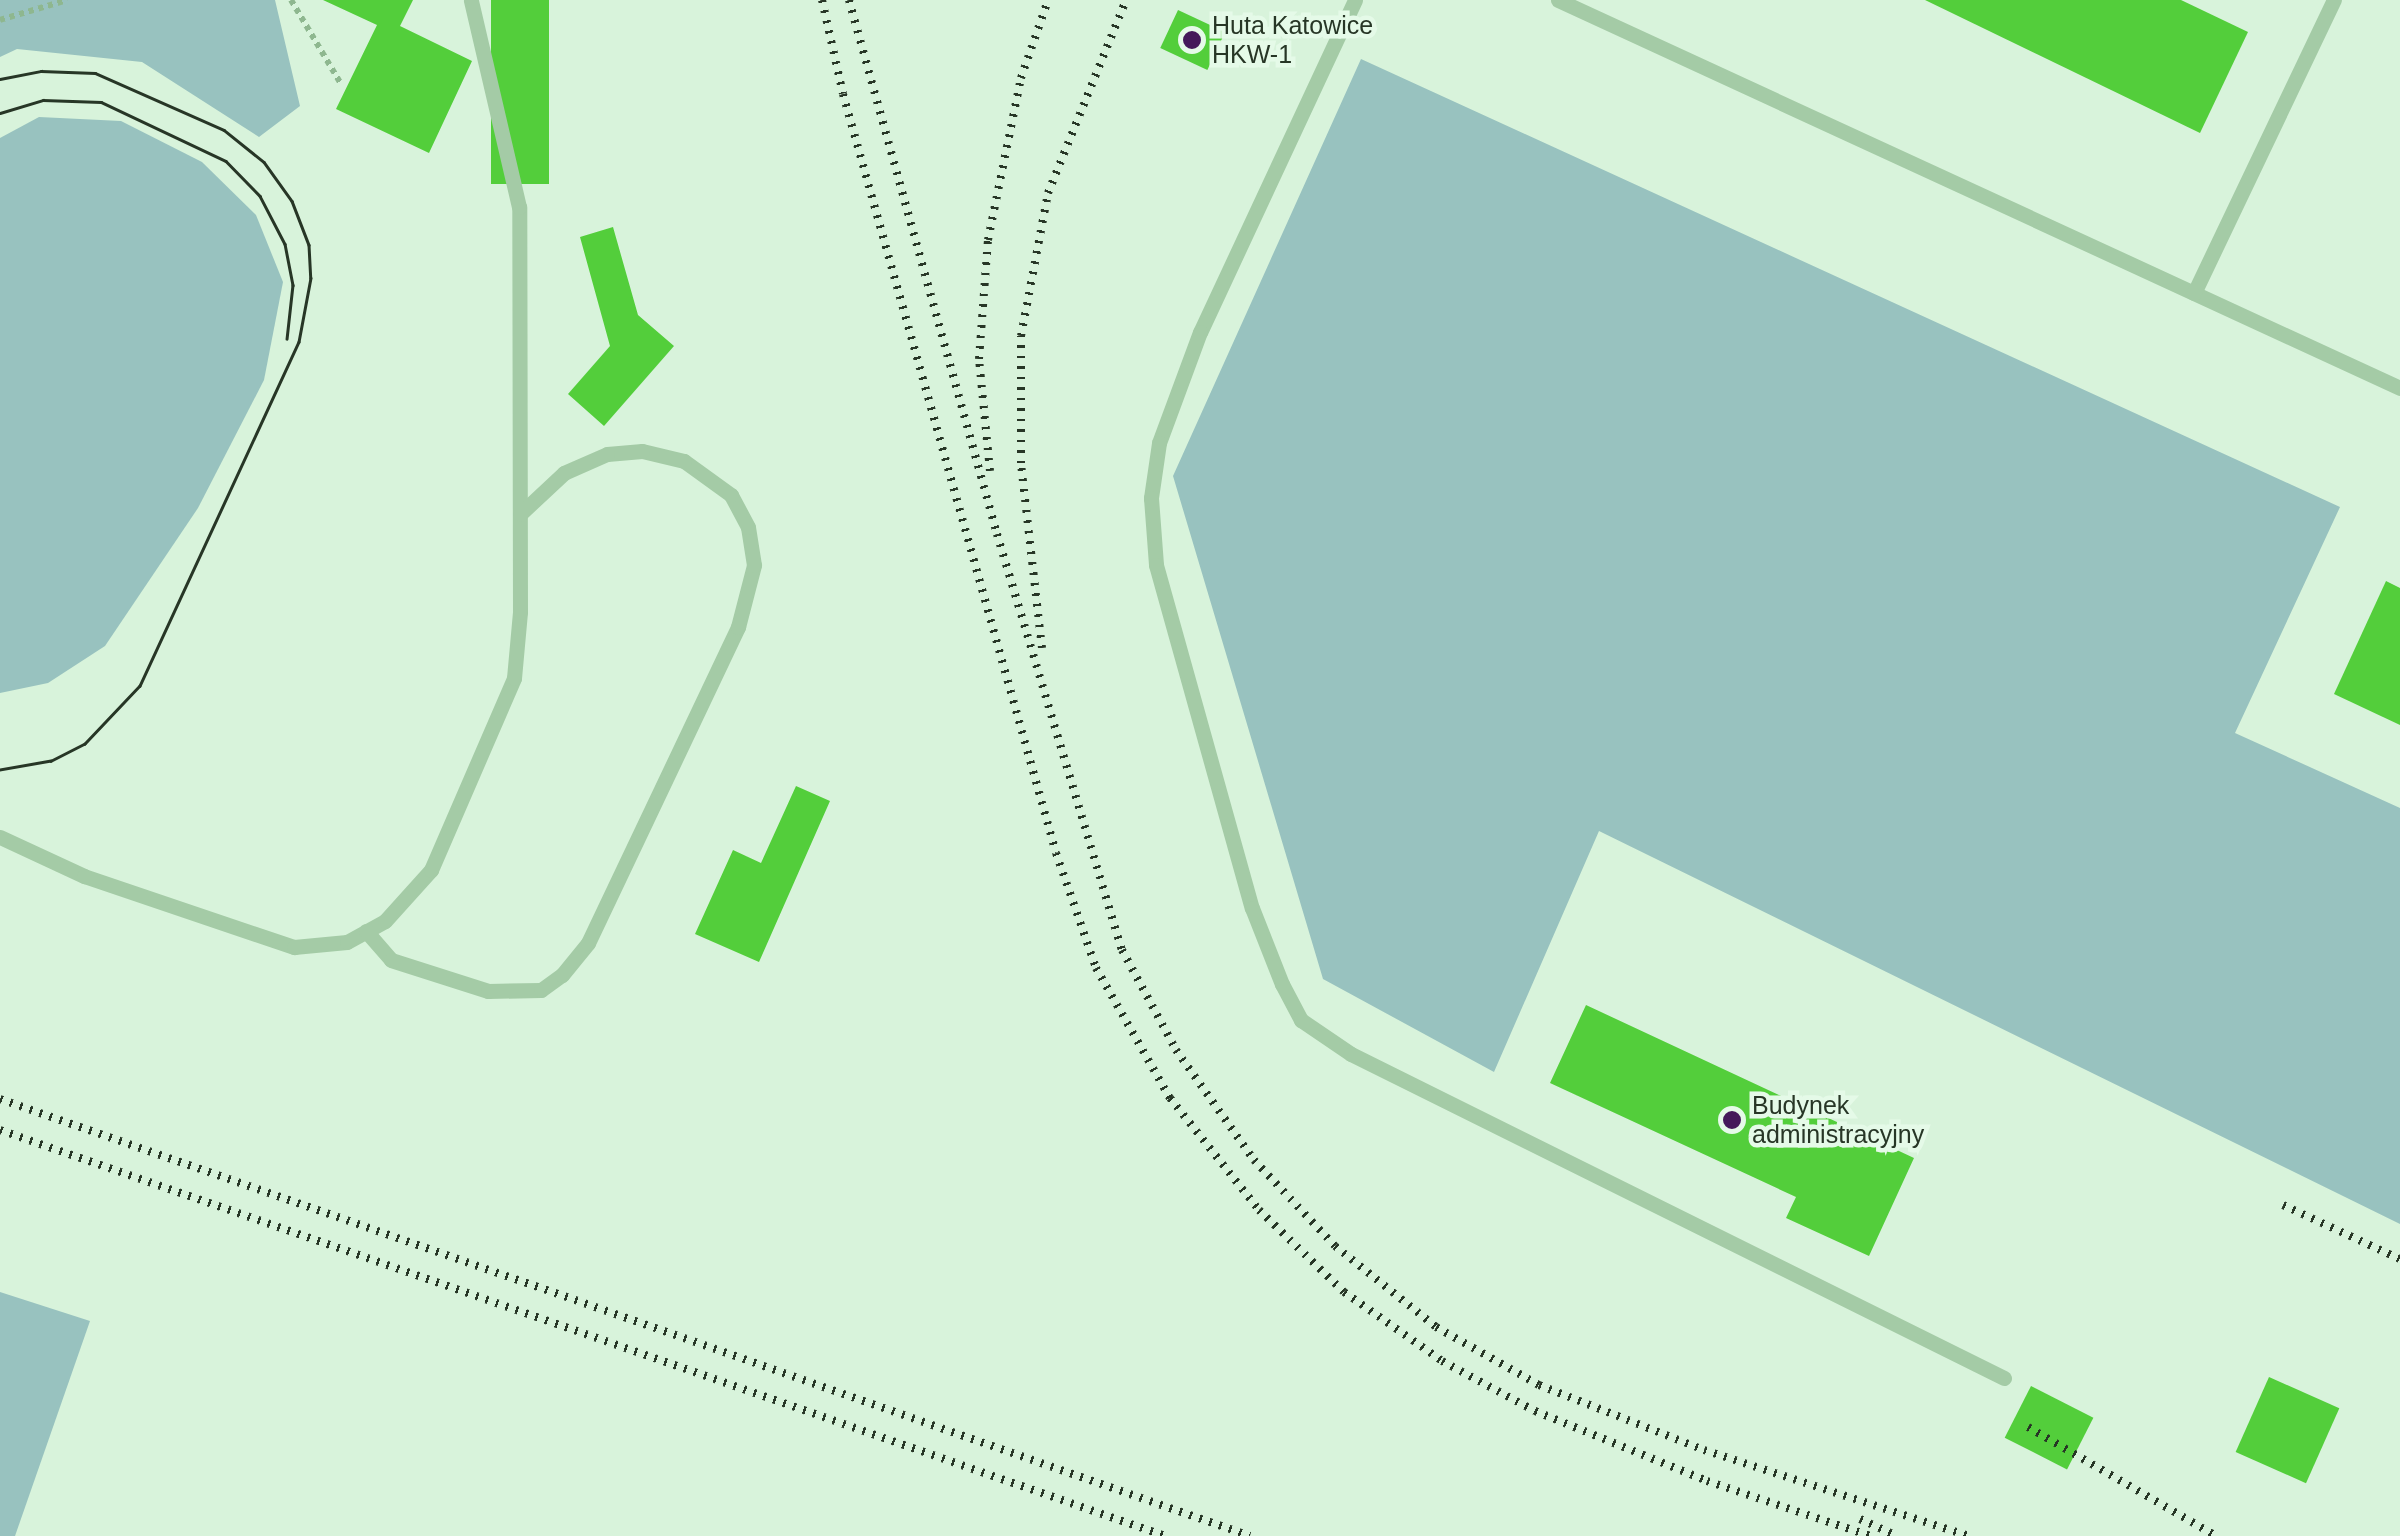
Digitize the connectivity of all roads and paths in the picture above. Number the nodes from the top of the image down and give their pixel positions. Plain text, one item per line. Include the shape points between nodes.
1 (67, 0) edge
2 (292, 0) edge
3 (471, 0) edge
4 (1355, 0) edge
5 (1558, 0) edge
6 (2334, 0) edge
7 (0, 20) edge
8 (342, 84) dead end
9 (2194, 293) junction
10 (2400, 388) edge
11 (520, 514) junction
12 (0, 837) edge
13 (366, 931) junction
14 (2004, 1378) dead end

1 - 7 path
2 - 8 path
3 - 11 lane via 519,207
4 - 14 lane via 1200,332 1158,442 1151,498 1156,566 1252,908 1282,984 1301,1020 1351,1054
5 - 9 lane
6 - 9 lane
9 - 10 lane
11 - 13 lane via 514,678 431,870 409,900
11 - 13 lane via 564,473 606,454 642,451 684,461 732,494 748,527 754,565 738,627 588,943 562,975 541,990 488,991 392,960
12 - 13 lane via 84,876 294,947 346,942

